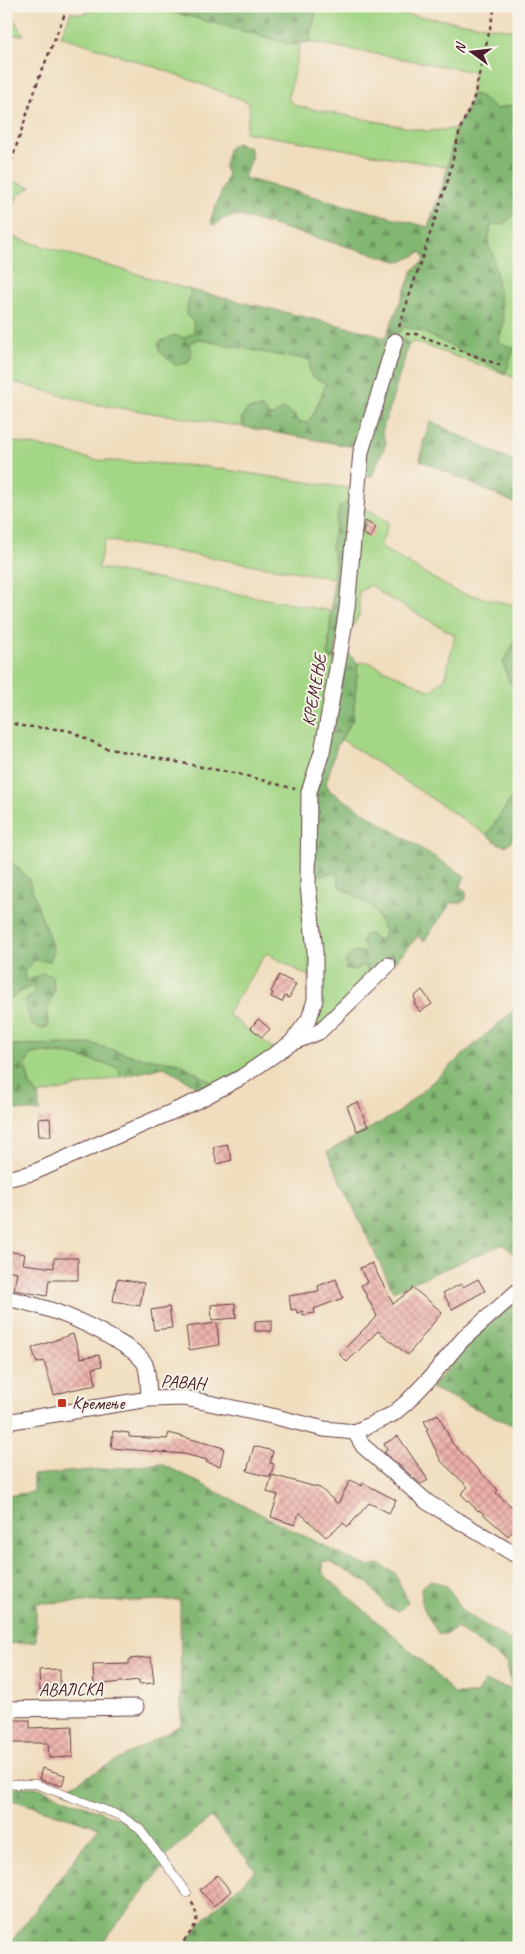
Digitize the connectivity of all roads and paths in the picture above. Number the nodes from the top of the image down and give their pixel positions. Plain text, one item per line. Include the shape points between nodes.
1 (68, 6) edge
2 (495, 6) edge
3 (6, 177) edge
4 (395, 341) junction
5 (502, 366) dead end
6 (6, 721) edge
7 (308, 792) junction
8 (388, 965) dead end
9 (291, 1043) junction
10 (6, 1179) edge
11 (519, 1290) edge
12 (6, 1298) edge
13 (149, 1399) junction
14 (6, 1422) edge
15 (356, 1432) junction
16 (519, 1557) edge
17 (136, 1707) dead end
18 (6, 1708) edge
19 (6, 1784) edge
20 (187, 1893) joint
21 (179, 1948) edge

1 - 3 path via 42,70
2 - 4 path via 473,101 460,129 448,180
4 - 5 path via 403,334 416,334
4 - 7 street, КРЕМЕЊЕ via 361,452 347,608 322,752
6 - 7 path via 21,726 68,730 105,748 243,775
7 - 9 street, КРЕМЕЊЕ via 308,886 315,951 314,1000 309,1019
8 - 9 street, КРЕМЕЊЕ via 319,1032
9 - 10 street, КРЕМЕЊЕ via 242,1077 199,1100 32,1173
11 - 15 street via 463,1339 407,1402 393,1414
12 - 13 street via 66,1315 129,1348 144,1364
13 - 14 street, РАВАН
13 - 15 street, РАВАН via 186,1398 324,1429
15 - 16 street via 363,1446 427,1502
17 - 18 street, АВАЛСКА
19 - 20 lane via 36,1784 121,1816 139,1828
20 - 21 path via 198,1912 197,1923

